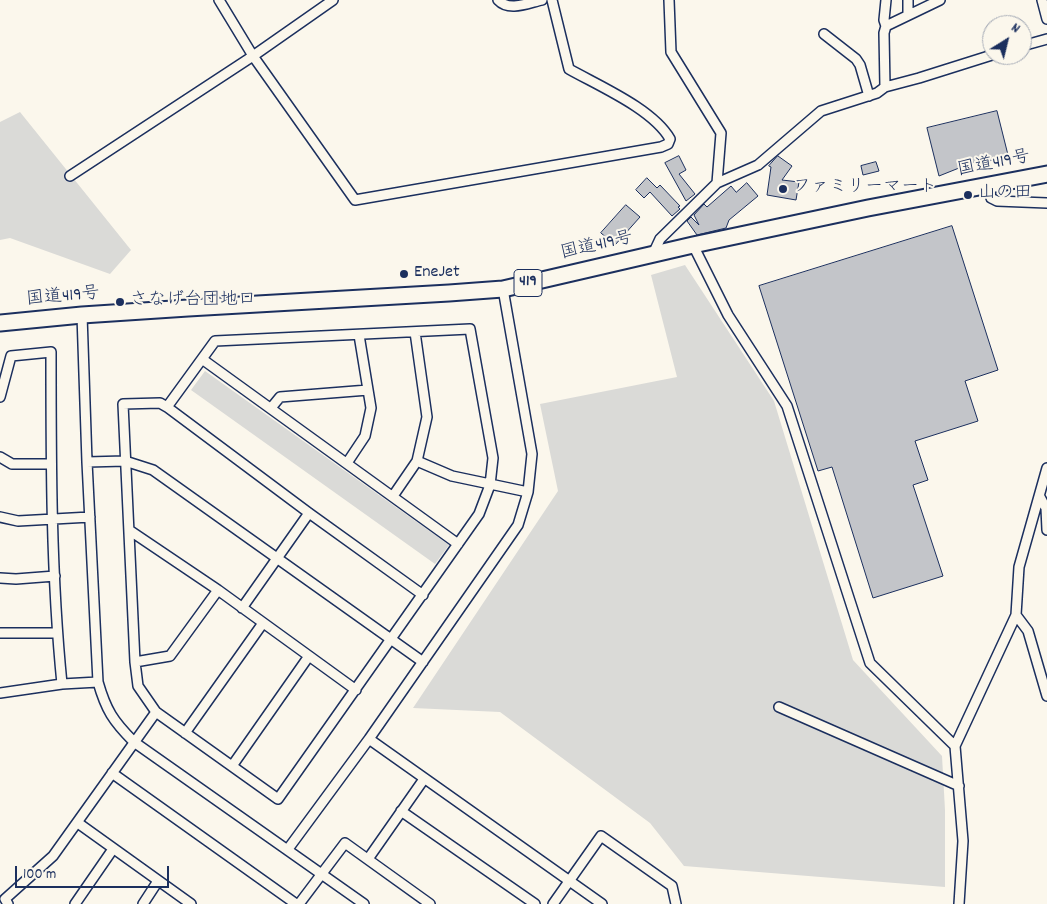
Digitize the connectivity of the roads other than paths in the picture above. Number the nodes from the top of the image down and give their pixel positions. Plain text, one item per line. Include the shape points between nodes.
1 (219, 0) edge
2 (333, 0) edge
3 (498, 0) edge
4 (542, 0) edge
5 (552, 0) edge
6 (669, 0) edge
7 (886, 0) edge
8 (908, 0) edge
9 (940, 0) edge
10 (1042, 0) edge
11 (908, 15) junction
12 (1047, 19) edge
13 (886, 26) junction
14 (824, 34) dead end
15 (1047, 39) edge
16 (1032, 43) edge
17 (253, 56) junction
18 (982, 58) edge
19 (885, 87) junction
20 (869, 96) junction
21 (1047, 174) edge
22 (70, 176) dead end
23 (717, 183) junction
24 (989, 186) junction
25 (1047, 203) edge
26 (693, 245) junction
27 (653, 254) junction
28 (503, 289) junction
29 (82, 315) junction
30 (0, 323) edge
31 (415, 332) junction
32 (359, 334) junction
33 (202, 359) junction
34 (368, 390) junction
35 (0, 397) edge
36 (167, 407) junction
37 (271, 408) junction
38 (0, 457) edge
39 (417, 460) junction
40 (125, 461) junction
41 (87, 462) junction
42 (347, 463) junction
43 (51, 464) junction
44 (1047, 468) edge
45 (490, 484) junction
46 (528, 492) junction
47 (393, 496) junction
48 (1040, 497) junction
49 (1046, 508) edge
50 (309, 513) junction
51 (0, 517) edge
52 (90, 517) junction
53 (52, 519) junction
54 (129, 530) junction
55 (1047, 530) edge
56 (458, 544) junction
57 (278, 558) junction
58 (55, 576) junction
59 (0, 578) edge
60 (218, 590) junction
61 (423, 595) junction
62 (242, 608) junction
63 (1016, 615) junction
64 (263, 623) junction
65 (0, 633) edge
66 (57, 633) junction
67 (390, 640) junction
68 (309, 656) junction
69 (135, 662) junction
70 (423, 662) junction
71 (98, 682) junction
72 (62, 684) junction
73 (356, 690) junction
74 (0, 693) edge
75 (1047, 696) edge
76 (779, 707) dead end
77 (156, 712) junction
78 (185, 733) junction
79 (369, 739) junction
80 (134, 742) junction
81 (954, 746) junction
82 (232, 766) junction
83 (112, 772) junction
84 (424, 778) junction
85 (959, 786) junction
86 (402, 811) junction
87 (78, 823) junction
88 (113, 849) junction
89 (288, 849) junction
90 (368, 859) junction
91 (322, 873) junction
92 (158, 881) junction
93 (570, 881) junction
94 (8, 904) edge
95 (75, 904) edge
96 (142, 904) edge
97 (190, 904) edge
98 (298, 904) edge
99 (364, 904) edge
100 (430, 904) edge
101 (535, 904) edge
102 (553, 904) edge
103 (602, 904) edge
104 (676, 904) edge
105 (959, 904) edge

1 - 17 street
2 - 17 street
3 - 4 street via 514,7
5 - 17 street via 569,69 651,117 667,134 668,144 355,200
6 - 23 street via 671,52 721,133
7 - 13 street
8 - 11 street
9 - 11 street
10 - 12 street
11 - 13 street
13 - 19 street
14 - 20 street via 856,58
15 - 16 street
17 - 22 street
18 - 19 street
19 - 20 street
20 - 23 street via 822,111 758,165
21 - 24 highway, 国道419号 / 419
23 - 27 street via 660,239
24 - 25 street via 991,198 998,201
24 - 26 highway, 国道419号 / 419
26 - 27 highway, 国道419号 / 419
26 - 81 street via 728,316 787,406 870,663
27 - 28 highway, 国道419号 / 419
28 - 29 highway, 国道419号 / 419
28 - 46 street via 532,454
29 - 30 highway, 国道419号 / 419
29 - 41 street
31 - 32 street
31 - 39 street via 427,417
31 - 45 street via 470,329 493,458
32 - 33 street via 215,341
32 - 34 street
33 - 36 street
33 - 37 street
34 - 37 street via 280,397
34 - 42 street via 371,408 365,436
35 - 43 street via 11,356 51,352
36 - 40 street via 160,403 123,404
36 - 50 street
37 - 42 street
38 - 43 street via 12,464
39 - 45 street via 452,476
39 - 47 street
40 - 41 street
40 - 54 street
40 - 57 street via 153,470
41 - 52 street
42 - 47 street
43 - 53 street
44 - 48 street
45 - 46 street
45 - 56 street via 478,514
46 - 70 street via 518,525
47 - 56 street
48 - 49 street
48 - 63 street via 1018,567
49 - 55 street
50 - 57 street
50 - 61 street
51 - 53 street via 18,522
52 - 53 street
52 - 71 street
53 - 58 street
54 - 60 street
54 - 69 street
56 - 61 street
57 - 62 street
57 - 67 street
58 - 59 street
58 - 66 street
60 - 62 street
60 - 69 street via 170,656
61 - 67 street
62 - 64 street
63 - 75 street via 1028,631
63 - 81 street
64 - 68 street
64 - 78 street
65 - 66 street
66 - 72 street
67 - 70 street
67 - 73 street
68 - 73 street
68 - 82 street
69 - 77 street via 138,686
70 - 79 street
71 - 72 street
71 - 80 street via 109,712
72 - 74 street
73 - 82 street via 278,799
76 - 85 street
77 - 78 street
77 - 80 street
78 - 82 street
79 - 84 street
79 - 89 street
80 - 83 street
80 - 89 street
81 - 85 street
83 - 87 street
83 - 98 street
84 - 86 street
84 - 93 street
85 - 105 street via 963,841
86 - 90 street
86 - 101 street
87 - 88 street
87 - 94 street via 53,856 5,899
88 - 92 street
88 - 95 street
89 - 91 street
90 - 91 street via 345,843
90 - 100 street
91 - 98 street
91 - 99 street
92 - 96 street
92 - 97 street
93 - 102 street
93 - 103 street
93 - 104 street via 601,836 672,886

